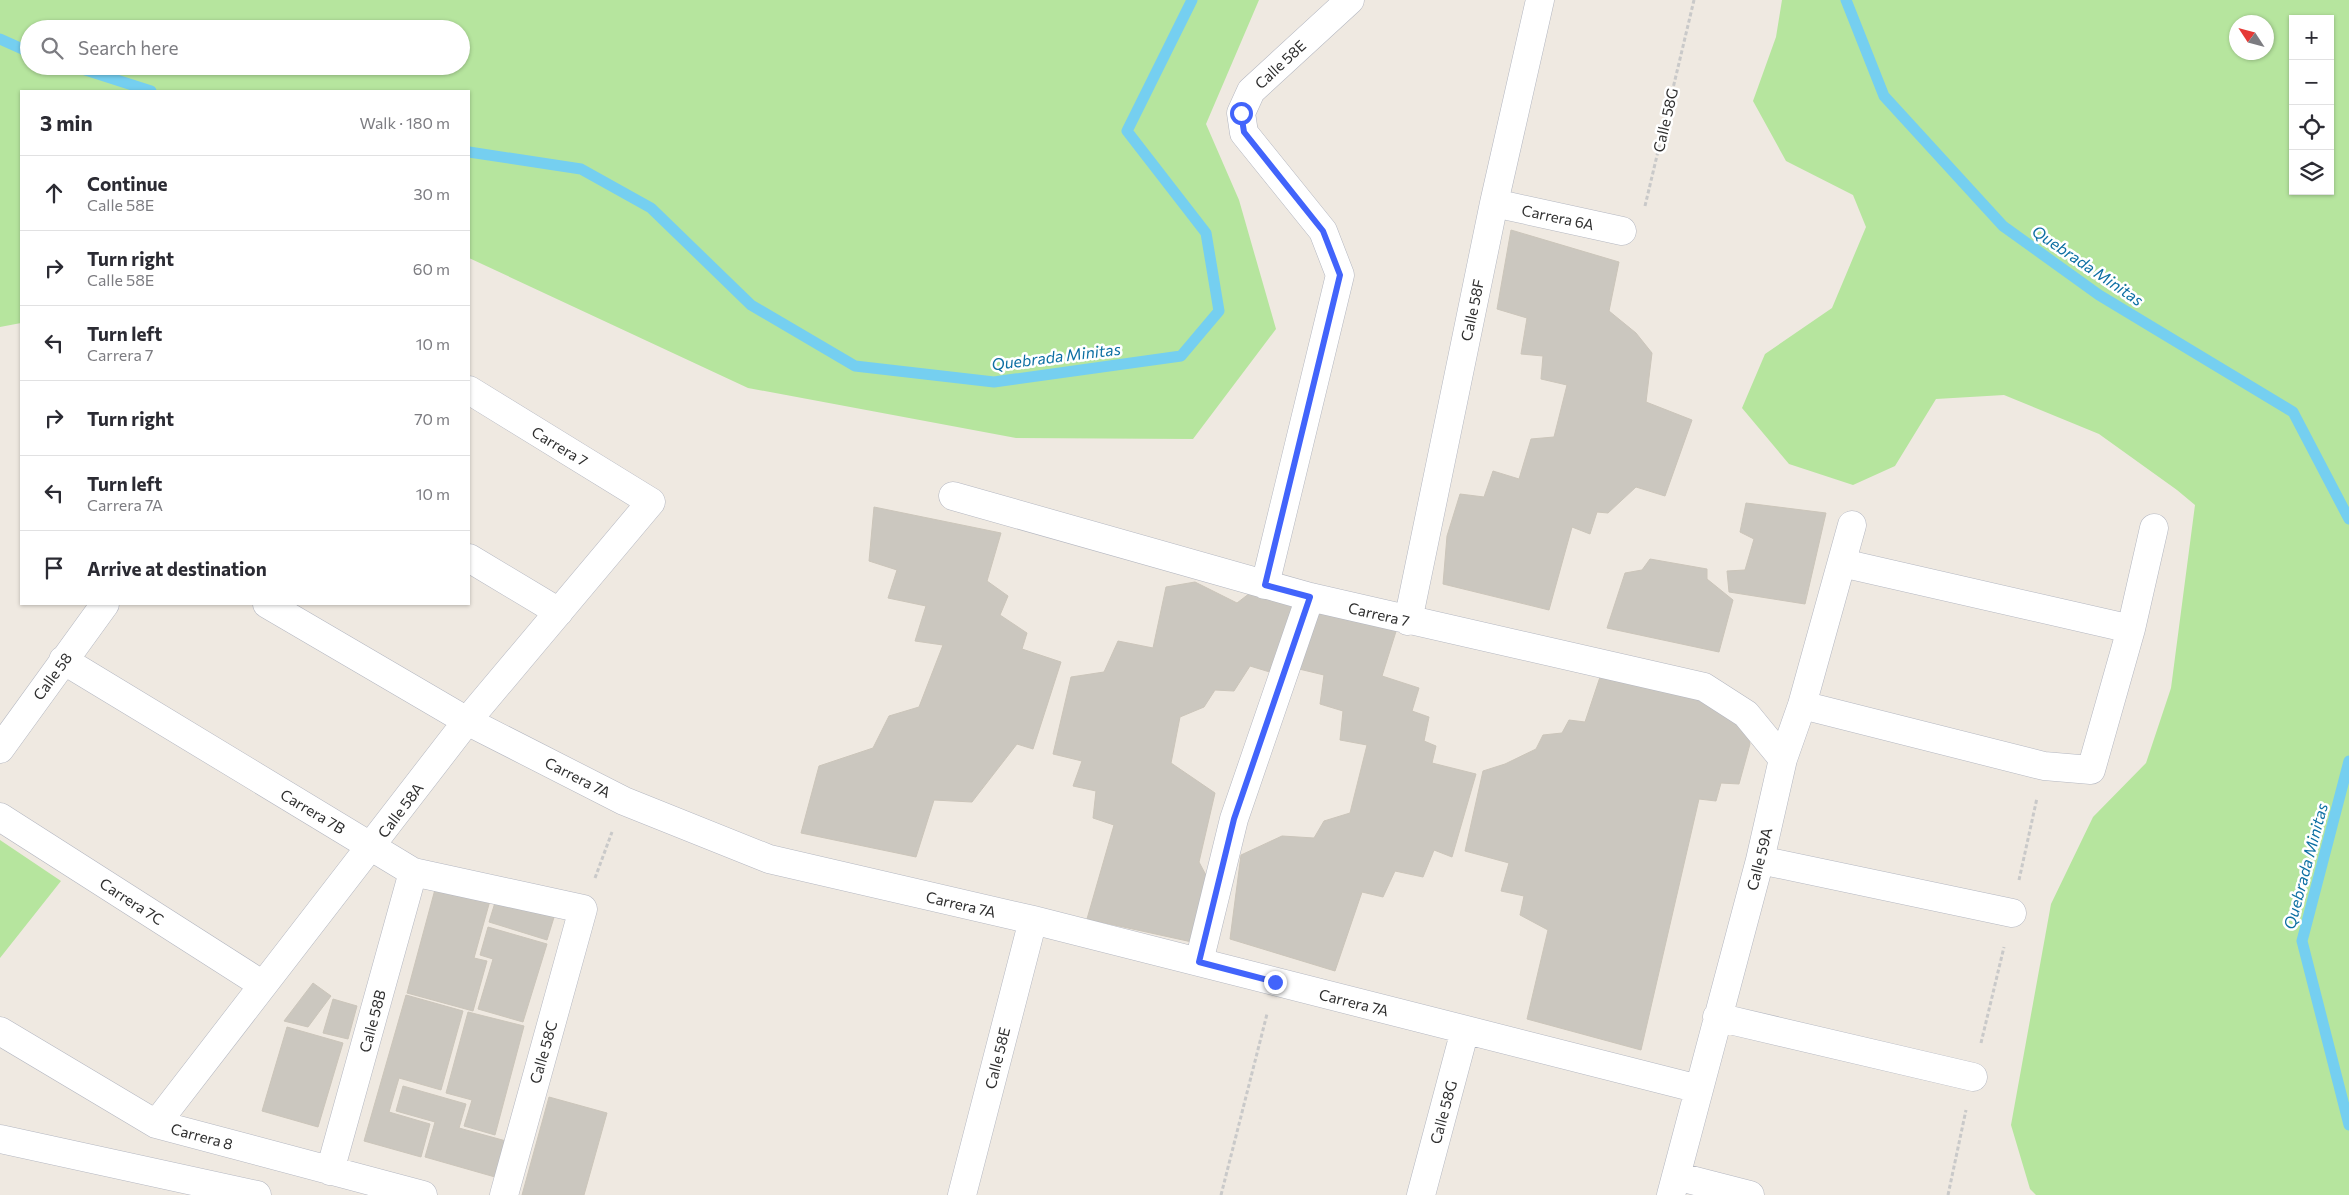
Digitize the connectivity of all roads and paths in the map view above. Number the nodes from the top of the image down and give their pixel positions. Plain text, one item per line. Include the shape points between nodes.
1 (1350, 0) edge
2 (1540, 0) edge
3 (1694, 0) edge
4 (1494, 203) junction
5 (1622, 231) joint
6 (470, 391) edge
7 (953, 496) dead end
8 (651, 502) joint
9 (1852, 525) dead end
10 (2154, 528) dead end
11 (470, 559) edge
12 (1842, 563) junction
13 (1265, 585) junction
14 (1310, 597) junction
15 (104, 605) edge
16 (270, 605) edge
17 (559, 612) junction
18 (1408, 621) junction
19 (2131, 629) junction
20 (63, 660) junction
21 (1802, 705) junction
22 (467, 721) junction
23 (0, 749) edge
24 (1783, 759) junction
25 (2044, 766) junction
26 (624, 801) junction
27 (0, 817) edge
28 (372, 846) junction
29 (1760, 860) junction
30 (413, 872) junction
31 (583, 909) junction
32 (2012, 913) junction
33 (1033, 920) junction
34 (1199, 962) junction
35 (1275, 982) junction
36 (264, 985) junction
37 (1717, 1017) junction
38 (1465, 1030) junction
39 (0, 1031) edge
40 (1973, 1077) junction
41 (1699, 1089) junction
42 (156, 1124) junction
43 (0, 1139) edge
44 (330, 1171) junction
45 (1673, 1186) edge
46 (257, 1195) edge
47 (423, 1195) edge
48 (504, 1195) edge
49 (962, 1195) edge
50 (1221, 1195) edge
51 (1421, 1195) edge
52 (1750, 1195) edge
53 (1948, 1195) edge

1 - 13 street, Calle 58E via 1251,91 1241,113 1244,132 1323,231 1340,275
2 - 4 street, Calle 58F
3 - 5 path, Calle 58G via 1643,214
4 - 5 street, Carrera 6A
4 - 18 street, Calle 58F
6 - 8 street, Carrera 7
7 - 13 street, Carrera 7
8 - 17 street, Calle 58A
9 - 12 street, Calle 59A
10 - 19 street
11 - 17 street
12 - 19 street
12 - 21 street, Calle 59A
13 - 14 street, Carrera 7
14 - 18 street, Carrera 7
14 - 34 street via 1234,819
15 - 20 street, Calle 58
16 - 22 street, Carrera 7A
17 - 22 street, Calle 58A
18 - 24 street, Carrera 7 via 1704,687 1746,714
19 - 25 street via 2090,770
20 - 23 street, Calle 58
20 - 28 street, Carrera 7B
21 - 24 street, Calle 59A
21 - 25 street
22 - 26 street, Carrera 7A
22 - 28 street, Calle 58A
24 - 29 street, Calle 59A
25 - 32 path
26 - 31 path
26 - 33 street, Carrera 7A via 769,859
27 - 36 street, Carrera 7C
28 - 30 street, Carrera 7B
28 - 36 street, Calle 58A
29 - 32 street
29 - 37 street, Calle 59A
30 - 31 street, Carrera 7B
30 - 44 street, Calle 58B
31 - 48 street, Calle 58C
32 - 40 path
33 - 34 street, Carrera 7A
33 - 49 street, Calle 58E
34 - 35 street, Carrera 7A
35 - 38 street, Carrera 7A
35 - 50 path
36 - 42 street, Calle 58A
37 - 40 street
37 - 41 street, Calle 59A
38 - 41 street, Carrera 7A
38 - 51 street, Calle 58G
39 - 42 street, Carrera 8
40 - 53 path
41 - 45 street, Calle 59A
42 - 44 street, Carrera 8
43 - 46 street
44 - 47 street, Carrera 8
45 - 52 street

